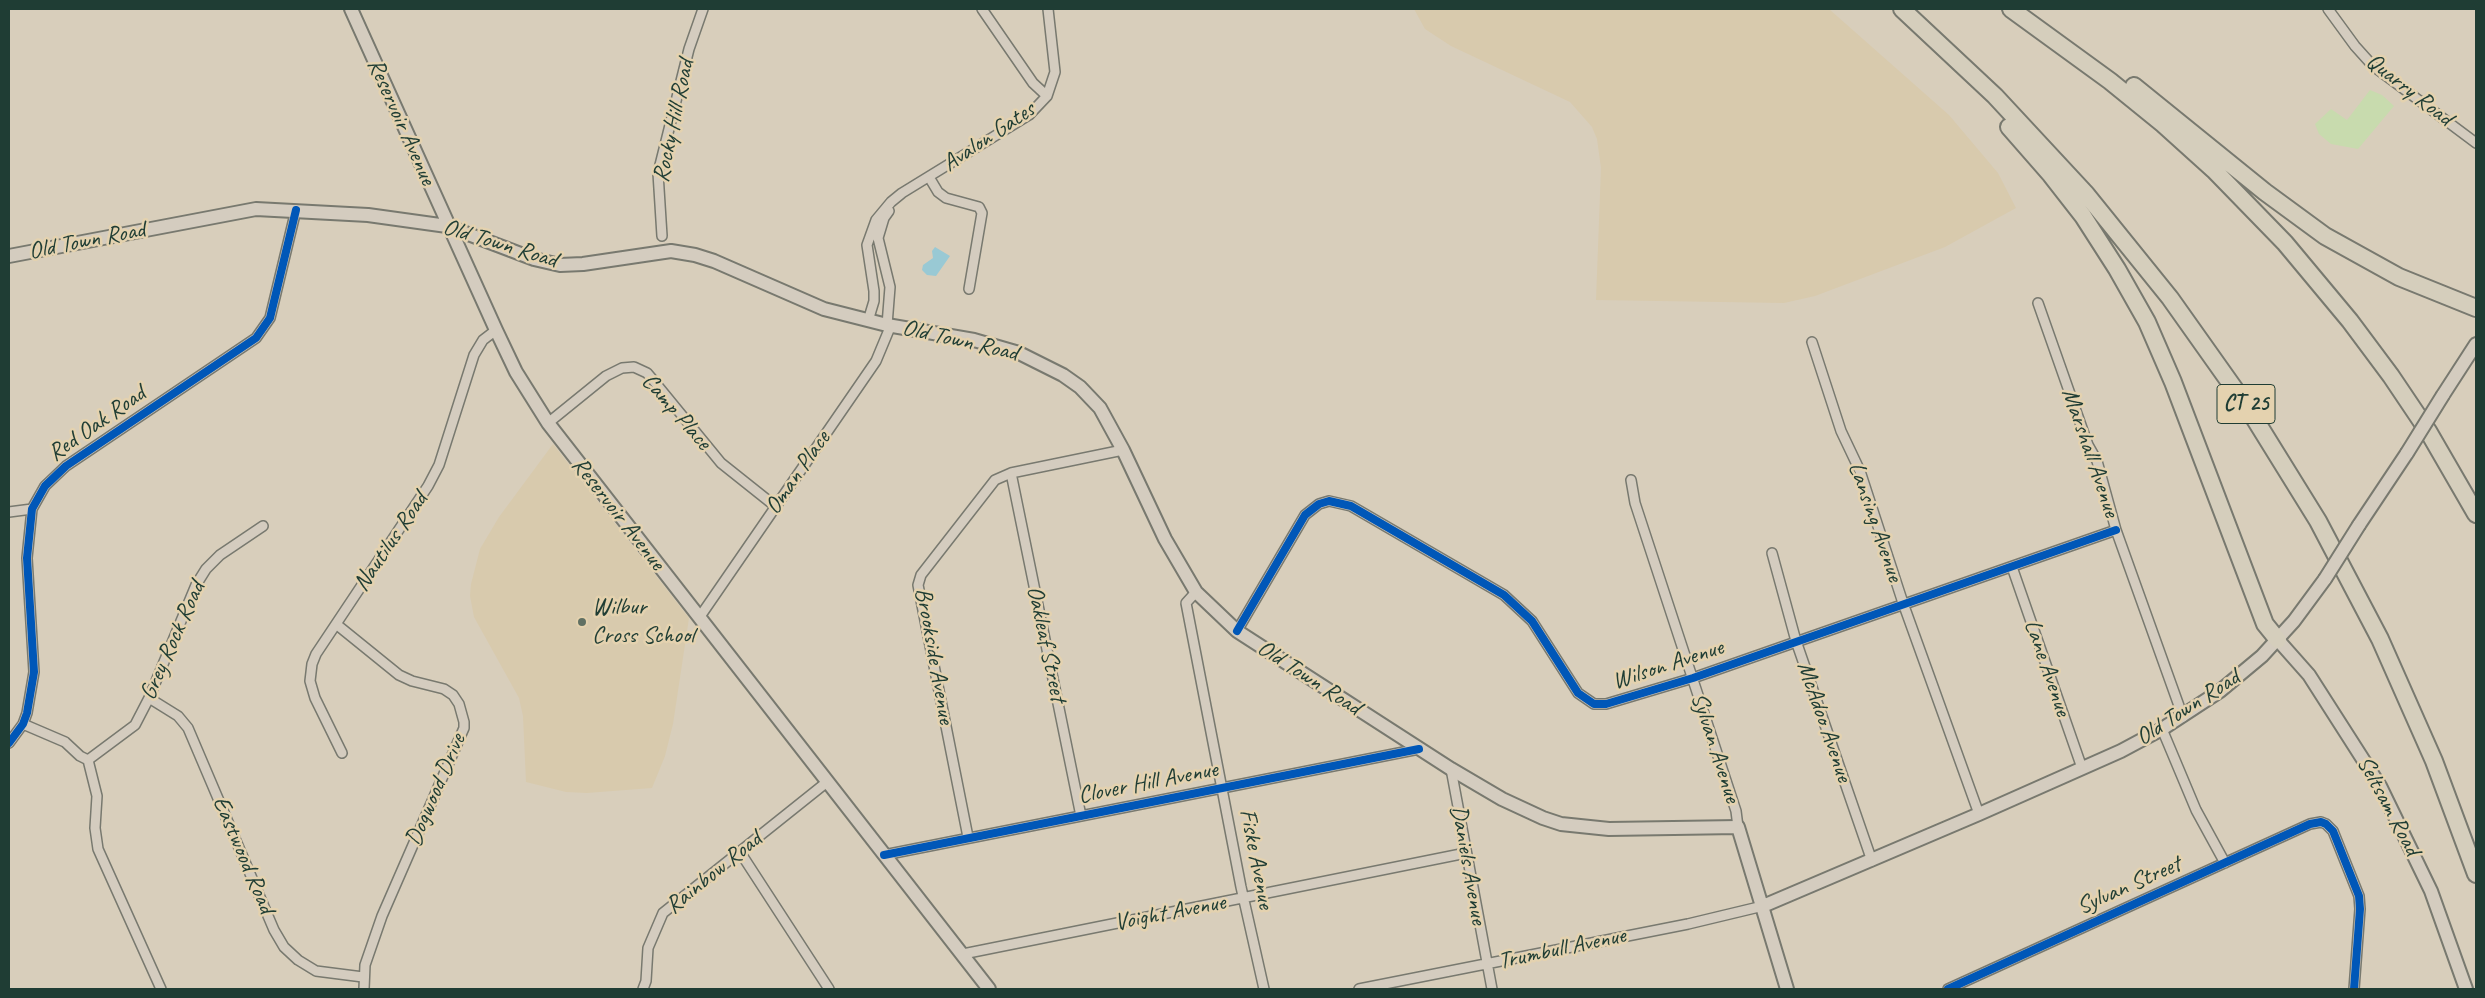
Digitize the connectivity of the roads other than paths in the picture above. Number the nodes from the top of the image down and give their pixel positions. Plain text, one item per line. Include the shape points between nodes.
1 (351, 9) edge
2 (703, 9) edge
3 (982, 9) edge
4 (1048, 9) edge
5 (1902, 9) edge
6 (2011, 9) edge
7 (2328, 9) edge
8 (2029, 22) junction
9 (1047, 96) junction
10 (2476, 143) edge
11 (929, 177) junction
12 (916, 185) junction
13 (296, 210) junction
14 (447, 226) junction
15 (662, 236) dead end
16 (9, 256) edge
17 (969, 289) dead end
18 (2038, 303) dead end
19 (2476, 308) edge
20 (868, 321) junction
21 (889, 325) junction
22 (496, 330) junction
23 (1812, 342) dead end
24 (2476, 344) edge
25 (548, 423) junction
26 (1123, 450) junction
27 (1011, 473) junction
28 (1632, 480) dead end
29 (775, 506) junction
30 (32, 509) junction
31 (9, 512) edge
32 (2476, 514) edge
33 (262, 526) dead end
34 (2116, 530) junction
35 (1772, 553) dead end
36 (2012, 567) junction
37 (1196, 592) junction
38 (1904, 603) junction
39 (699, 618) junction
40 (336, 624) junction
41 (1236, 631) junction
42 (1796, 640) junction
43 (2278, 640) junction
44 (1692, 678) junction
45 (150, 698) junction
46 (2183, 717) junction
47 (23, 724) junction
48 (2162, 729) junction
49 (9, 743) edge
50 (1419, 749) junction
51 (342, 753) dead end
52 (88, 760) junction
53 (2082, 768) junction
54 (1451, 769) junction
55 (827, 782) junction
56 (1223, 787) junction
57 (1979, 814) junction
58 (1081, 816) junction
59 (1738, 826) junction
60 (968, 837) junction
61 (740, 852) junction
62 (1466, 853) junction
63 (884, 855) junction
64 (1872, 862) junction
65 (2225, 864) junction
66 (2476, 874) edge
67 (1244, 899) junction
68 (1763, 906) junction
69 (962, 954) junction
70 (1487, 965) junction
71 (363, 977) junction
72 (160, 989) edge
73 (364, 989) edge
74 (643, 989) edge
75 (829, 989) edge
76 (990, 989) edge
77 (1264, 989) edge
78 (1360, 989) edge
79 (1492, 989) edge
80 (1787, 989) edge
81 (1948, 989) edge
82 (2354, 989) edge
83 (2466, 989) edge

1 - 14 main road, Reservoir Avenue
2 - 15 street, Rocky Hill Road via 689,50 658,173
3 - 9 street, Avalon Gates via 1033,83
4 - 9 street, Avalon Gates via 1055,72
5 - 43 highway via 2051,175 2083,216 2117,269 2167,367 2265,624
5 - 66 highway, CT 25 via 1995,96 2086,194 2165,291 2248,408 2318,521 2380,639 2434,761
6 - 8 highway
7 - 10 street, Quarry Road via 2373,66
8 - 19 highway via 2128,81 2265,192 2325,236 2399,278
8 - 32 highway via 2163,124 2214,170 2285,243 2391,376 2428,431
9 - 11 street, Avalon Gates via 1029,116
11 - 12 street, Avalon Gates
11 - 17 street, Avalon Gates via 946,198 979,207 982,213
12 - 20 street, Avalon Gates via 890,202 871,229 867,245 874,301
12 - 21 street, Avalon Gates via 889,211 879,231 890,287
13 - 14 main road, Old Town Road via 368,215
13 - 16 main road, Old Town Road via 256,209 209,216
13 - 30 street, Red Oak Road via 270,318 256,338 66,466 45,486
14 - 20 main road, Old Town Road via 534,259 560,265 671,251 695,255 824,309
14 - 22 main road, Reservoir Avenue
18 - 34 street, Marshall Avenue via 2088,445 2097,461
20 - 21 main road, Old Town Road
21 - 26 main road, Old Town Road via 995,345 1063,375 1100,408
21 - 29 street, Oman Place via 876,361
22 - 25 main road, Reservoir Avenue via 516,372
22 - 40 street, Nautilus Road via 483,340 474,355 434,477
23 - 38 street, Lansing Avenue
24 - 43 main road, Old Town Road, bridge via 2325,579
25 - 29 street, Camp Place via 606,376 622,368 634,367 647,373 721,463
25 - 39 main road, Reservoir Avenue
26 - 27 street, Brookside Avenue
26 - 37 main road, Old Town Road via 1165,539
27 - 58 street, Oakleaf Street
27 - 60 street, Brookside Avenue via 990,486 921,575 918,585
28 - 44 street, Sylvan Avenue via 1635,503
29 - 39 street, Oman Place
30 - 31 street
30 - 47 street, Red Oak Road via 27,558 34,672 31,699
33 - 45 street, Grey Rock Road via 220,555 202,574
34 - 36 street, Wilson Avenue
34 - 46 street, Marshall Avenue
35 - 42 street, McAdoo Avenue
36 - 38 street, Wilson Avenue
36 - 53 street, Lane Avenue
37 - 41 main road, Old Town Road
37 - 56 street, Fiske Avenue via 1186,603
38 - 42 street, Wilson Avenue
38 - 57 street, Lansing Avenue
39 - 55 main road, Reservoir Avenue
40 - 51 street, Nautilus Road via 316,654 310,680 315,698
40 - 71 street, Dogwood Drive via 399,675 444,689 453,695 464,722 382,916
41 - 44 street, Wilson Avenue via 1305,514 1319,504 1336,502 1351,506 1504,595 1532,621 1578,693 1594,704 1619,702
41 - 50 main road, Old Town Road
42 - 44 street, Wilson Avenue
42 - 64 street, McAdoo Avenue
43 - 46 main road, Old Town Road via 2239,676
43 - 83 main road, Seltsam Road via 2309,675 2380,786 2430,891
44 - 59 street, Sylvan Avenue via 1736,811
45 - 52 street, Grey Rock Road via 132,729
45 - 71 street, Eastwood Road via 178,716 188,728 284,947 316,971
46 - 48 main road, Old Town Road
47 - 49 street, Red Oak Road
47 - 52 street via 64,742
48 - 53 main road, Old Town Road
48 - 65 street via 2196,810
50 - 54 main road, Old Town Road
50 - 56 street, Clover Hill Avenue
52 - 72 street via 98,796 95,828 98,849
53 - 57 main road, Old Town Road
54 - 59 main road, Old Town Road via 1522,809 1562,824 1609,829
54 - 62 street, Daniels Avenue
55 - 61 street, Rainbow Road
55 - 63 main road, Reservoir Avenue
56 - 58 street, Clover Hill Avenue
56 - 67 street, Fiske Avenue
57 - 64 main road, Old Town Road
58 - 60 street, Clover Hill Avenue
59 - 68 main road, Sylvan Avenue
60 - 63 street, Clover Hill Avenue
61 - 74 street, Rainbow Road via 663,913 648,948
61 - 75 street
62 - 67 street, Voight Avenue
62 - 70 street, Daniels Avenue
63 - 69 main road, Reservoir Avenue
64 - 68 main road, Old Town Road
65 - 81 street, Sylvan Street
65 - 82 street, Sylvan Street via 2310,824 2326,824 2333,831 2359,896
67 - 69 street, Voight Avenue
67 - 77 street, Fiske Avenue
68 - 70 street, Trumbull Avenue
68 - 80 main road, Sylvan Avenue
69 - 76 main road, Reservoir Avenue
70 - 78 street, Trumbull Avenue
70 - 79 street, Daniels Avenue
71 - 73 street, Dogwood Drive

